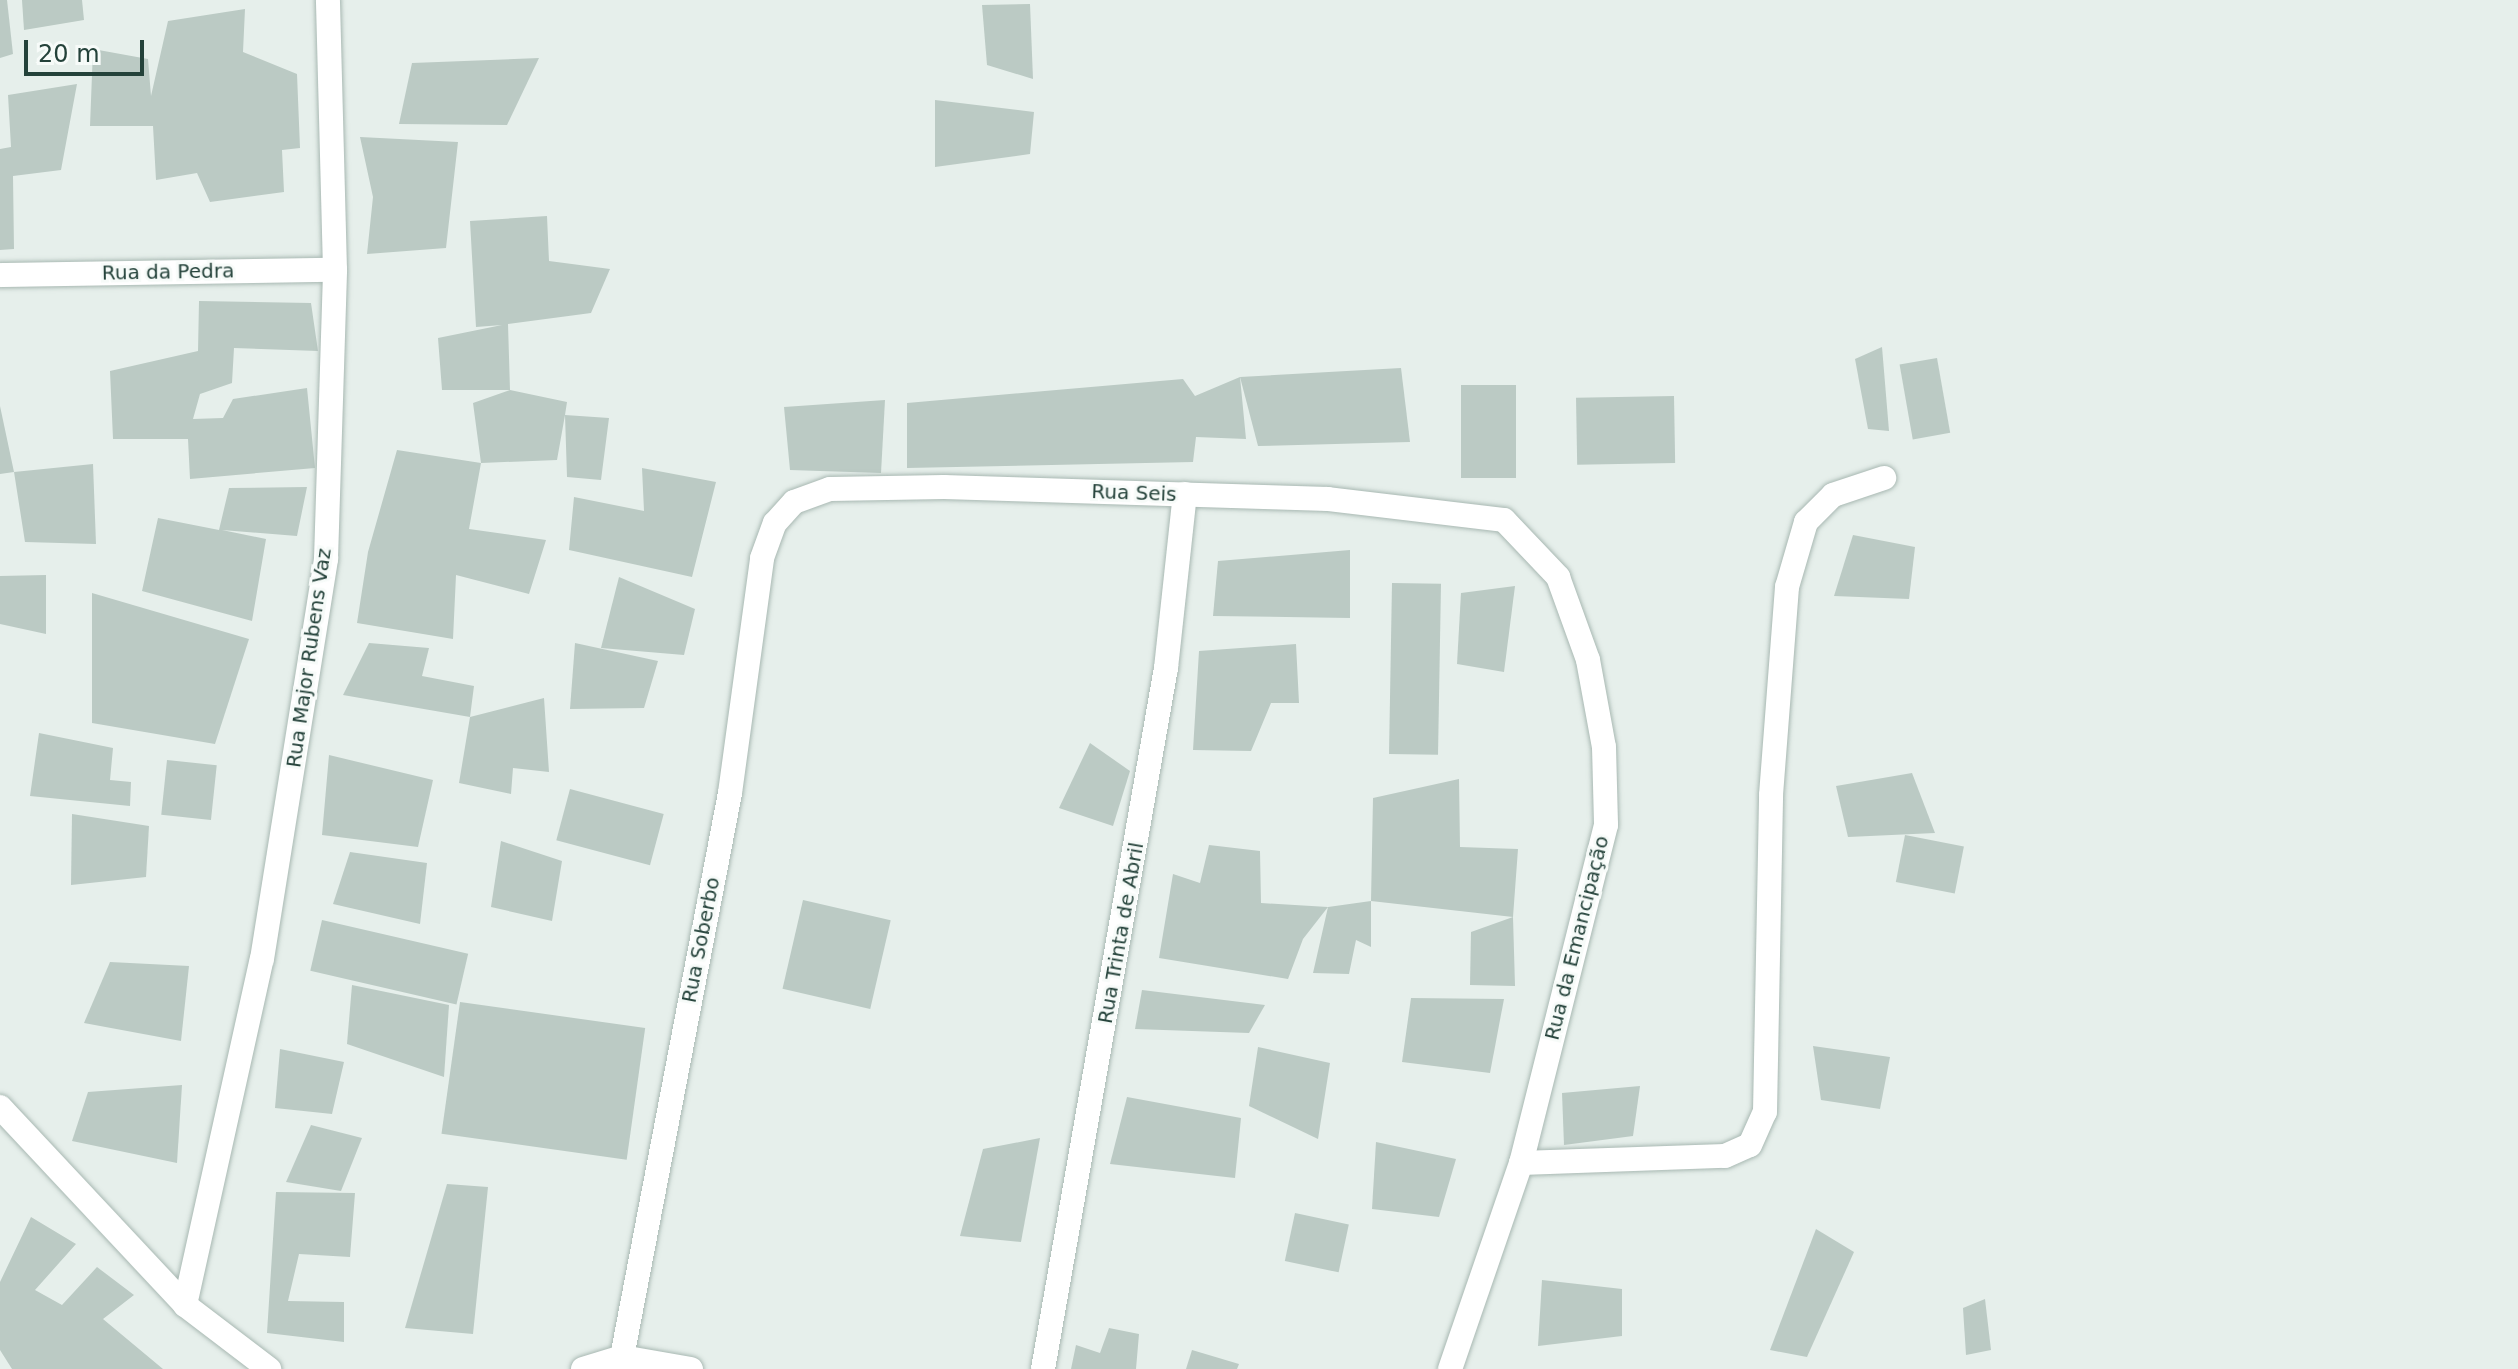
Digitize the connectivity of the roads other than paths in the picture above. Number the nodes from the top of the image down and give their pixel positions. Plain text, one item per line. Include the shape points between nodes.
1 (328, 0) edge
2 (335, 270) junction
3 (0, 275) edge
4 (1884, 478) dead end
5 (1185, 494) junction
6 (1504, 520) joint
7 (775, 523) joint
8 (0, 1107) edge
9 (1521, 1163) junction
10 (185, 1305) junction
11 (622, 1357) junction
12 (269, 1369) edge
13 (583, 1369) edge
14 (691, 1369) edge
15 (1043, 1369) edge
16 (1450, 1369) edge

1 - 2 street, Rua Major Rubens Vaz
2 - 3 street, Rua da Pedra
2 - 10 street, Rua Major Rubens Vaz via 326,559 262,959
4 - 9 street via 1833,495 1806,522 1787,587 1771,795 1765,1112 1750,1145 1725,1156
5 - 6 street, Rua Seis via 1328,499
5 - 7 street, Rua Seis via 830,489 794,502
5 - 15 street, Rua Trinta de Abril via 1161,698
6 - 9 street, Rua da Emancipação via 1558,577 1588,660 1604,747 1606,825
7 - 11 street, Rua Soberbo via 750,616 730,793
8 - 10 street
9 - 16 street, Rua da Emancipação
10 - 12 street
11 - 13 street
11 - 14 street

